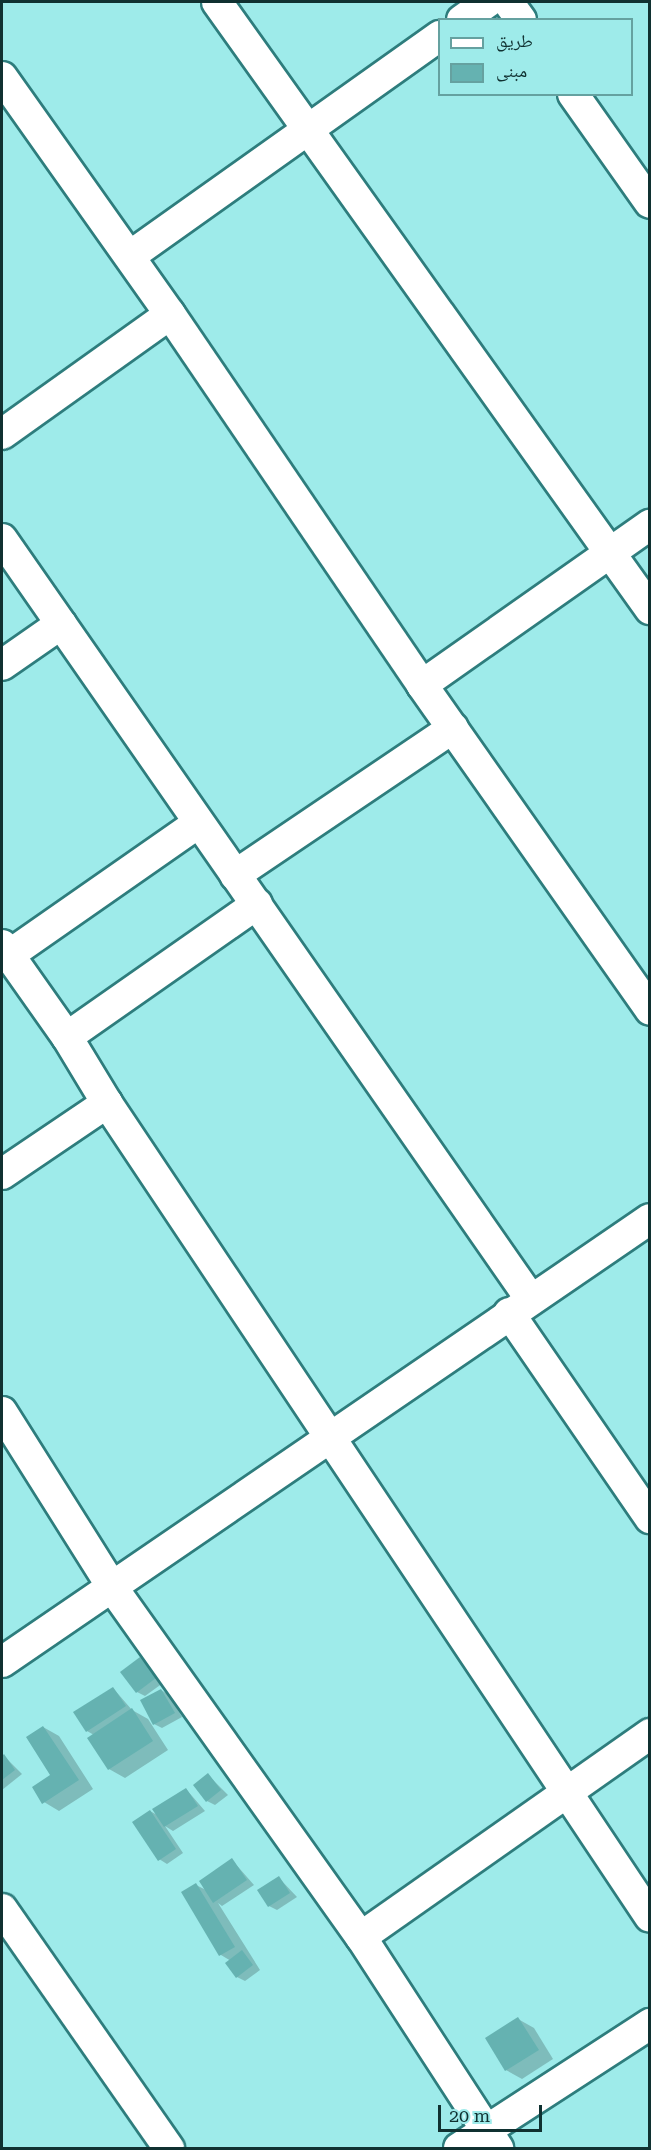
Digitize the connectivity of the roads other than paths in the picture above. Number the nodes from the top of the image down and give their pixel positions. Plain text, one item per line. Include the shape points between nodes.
1 (217, 2) edge
2 (488, 2) edge
3 (508, 2) edge
4 (465, 18) edge
5 (519, 18) edge
6 (438, 37) edge
7 (2, 77) edge
8 (574, 96) edge
9 (306, 129) junction
10 (647, 195) edge
11 (130, 256) junction
12 (171, 314) junction
13 (2, 434) edge
14 (650, 525) edge
15 (2, 539) edge
16 (609, 554) junction
17 (650, 609) edge
18 (61, 624) junction
19 (2, 665) edge
20 (422, 685) junction
21 (453, 728) junction
22 (197, 824) junction
23 (236, 875) junction
24 (257, 904) junction
25 (5, 950) edge
26 (650, 1010) edge
27 (67, 1037) junction
28 (106, 1102) junction
29 (2, 1174) edge
30 (650, 1219) edge
31 (519, 1305) junction
32 (2, 1412) edge
33 (331, 1440) junction
34 (650, 1518) edge
35 (112, 1587) junction
36 (2, 1662) edge
37 (650, 1734) edge
38 (568, 1792) junction
39 (2, 1909) edge
40 (650, 1917) edge
41 (361, 1937) junction
42 (650, 2024) edge
43 (492, 2140) edge
44 (168, 2148) edge
45 (459, 2148) edge

1 - 9 street
2 - 4 street
3 - 5 street
6 - 9 street
7 - 11 street
8 - 10 street
9 - 11 street
9 - 16 street
11 - 12 street
12 - 13 street
12 - 20 street
14 - 16 street
15 - 18 street
16 - 17 street
16 - 20 street
18 - 19 street
18 - 22 street
20 - 21 street
21 - 23 street
21 - 26 street
22 - 23 street
22 - 25 street
23 - 24 street
24 - 27 street
24 - 31 street
25 - 27 street
27 - 28 street
28 - 29 street
28 - 33 street
30 - 31 street
31 - 33 street
31 - 34 street
32 - 35 street
33 - 35 street
33 - 38 street
35 - 36 street
35 - 41 street
37 - 38 street
38 - 40 street
38 - 41 street
39 - 44 street
41 - 43 street
42 - 43 street
43 - 45 street

